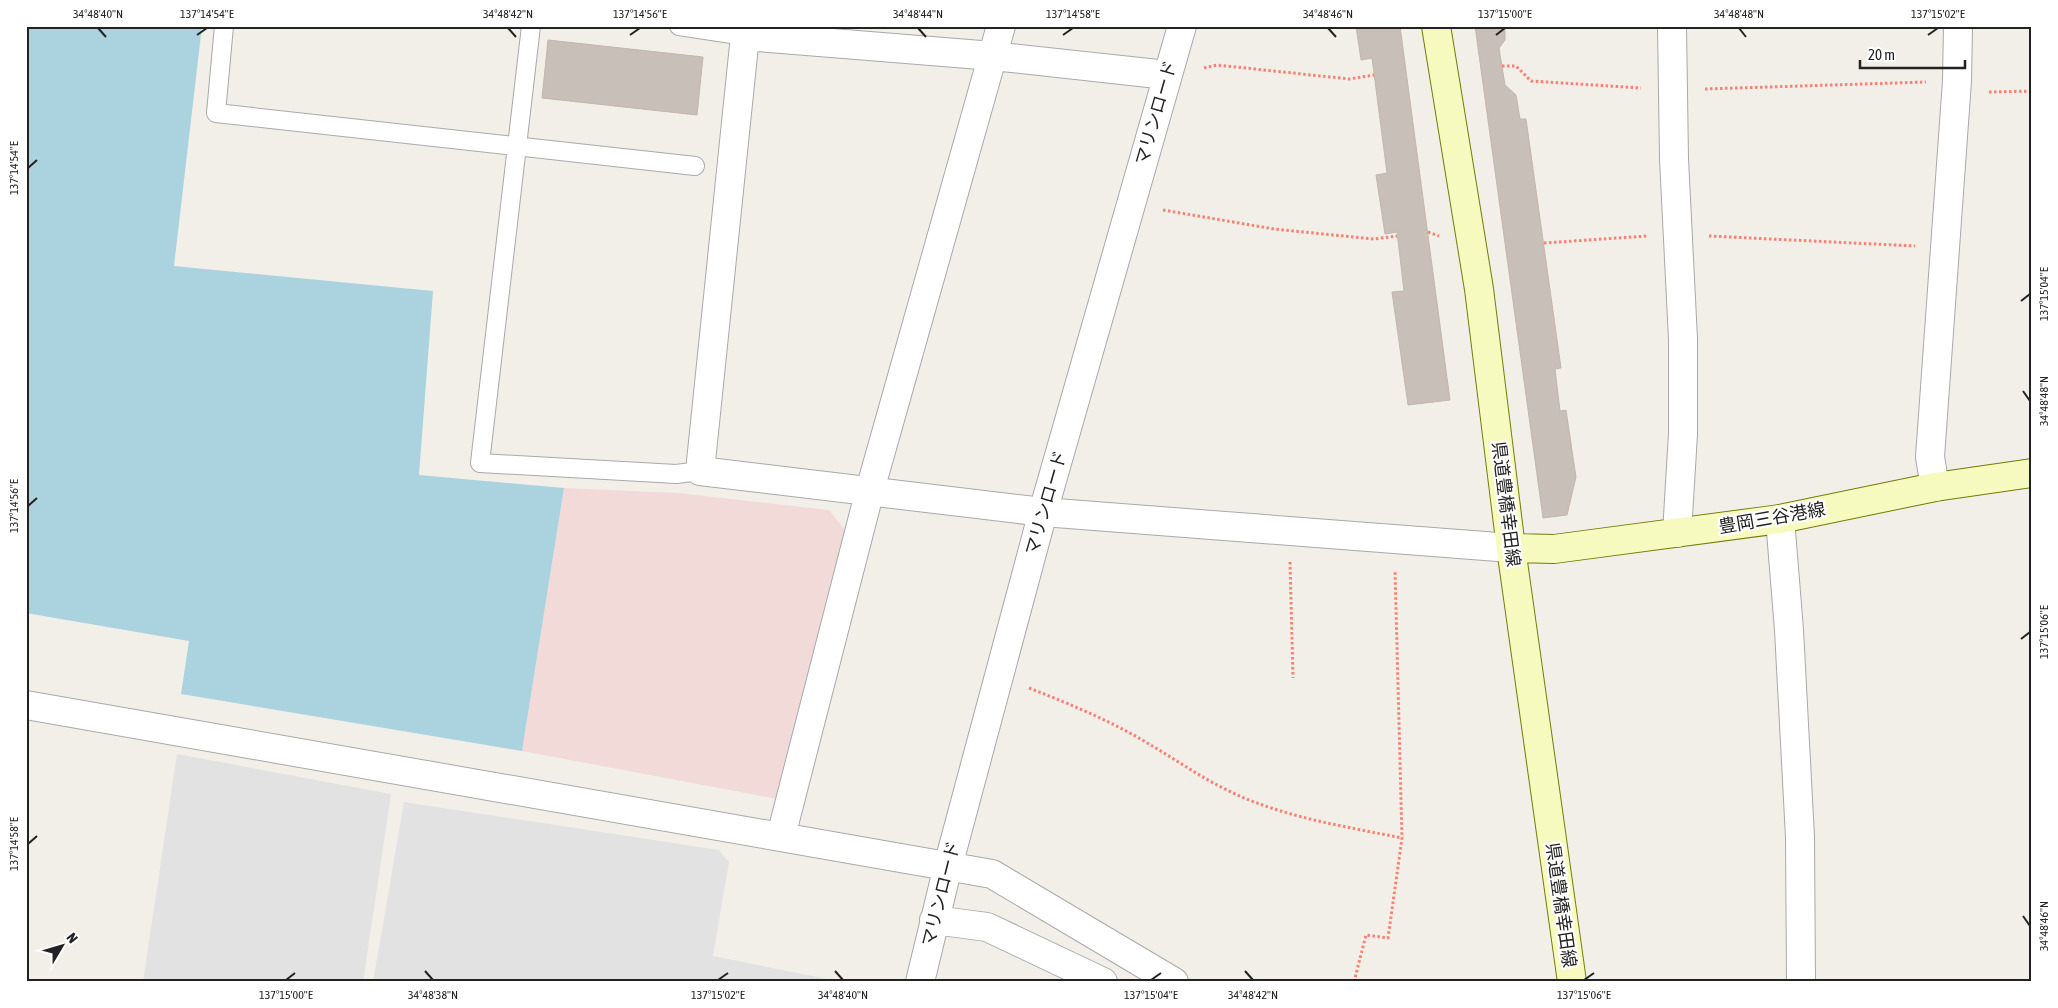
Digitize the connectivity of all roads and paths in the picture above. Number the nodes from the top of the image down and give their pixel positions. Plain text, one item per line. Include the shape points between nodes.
1 (224, 26) edge
2 (531, 26) edge
3 (679, 26) edge
4 (1002, 26) edge
5 (1182, 26) edge
6 (1436, 26) edge
7 (1672, 26) edge
8 (1958, 26) edge
9 (746, 31) edge
10 (993, 56) junction
11 (1502, 66) dead end
12 (1167, 75) junction
13 (1374, 75) dead end
14 (1956, 87) junction
15 (1673, 90) junction
16 (2032, 91) edge
17 (517, 146) junction
18 (695, 166) dead end
19 (1130, 205) junction
20 (1678, 234) junction
21 (1397, 236) dead end
22 (1544, 243) dead end
23 (1945, 247) junction
24 (700, 471) junction
25 (2032, 472) edge
26 (1934, 487) junction
27 (870, 490) junction
28 (1043, 512) junction
29 (1780, 519) junction
30 (1290, 531) junction
31 (1677, 534) junction
32 (1394, 539) junction
33 (1511, 548) junction
34 (999, 676) junction
35 (1293, 678) dead end
36 (26, 706) edge
37 (781, 836) junction
38 (1402, 838) junction
39 (948, 866) junction
40 (934, 920) junction
41 (920, 982) edge
42 (1103, 982) edge
43 (1174, 982) edge
44 (1354, 982) edge
45 (1572, 982) edge
46 (1801, 982) edge

1 - 17 lane via 216,113
2 - 17 lane
3 - 9 lane
4 - 10 street
5 - 12 street, マリンロード
6 - 33 main road, 県道豊橋幸田線 via 1479,289
7 - 15 street
8 - 14 street
9 - 10 street
9 - 24 street
10 - 12 street
10 - 27 street
11 - 15 path via 1516,66 1531,80
12 - 13 path via 1217,65 1349,79
12 - 19 street, マリンロード
14 - 15 path
14 - 16 path
14 - 23 street
15 - 20 street
17 - 18 lane
17 - 24 lane via 480,463 676,474
19 - 21 path via 1274,229 1374,238
19 - 28 street, マリンロード
20 - 22 path
20 - 23 path
20 - 31 street via 1683,434
23 - 26 street via 1930,457
24 - 27 street
25 - 26 main road, 豊岡三谷港線
26 - 29 main road, 豊岡三谷港線
27 - 28 street
27 - 37 street
28 - 30 street
28 - 34 street, マリンロード
29 - 31 main road, 豊岡三谷港線
29 - 46 street via 1800,837
30 - 32 street
30 - 35 path
31 - 33 main road, 豊岡三谷港線 via 1554,549
32 - 33 street
32 - 38 path
33 - 45 main road, 県道豊橋幸田線
34 - 38 path via 1083,708 1228,791 1273,809
34 - 39 street, マリンロード
36 - 37 street
37 - 39 street
38 - 44 path via 1388,938 1366,935
39 - 40 street, マリンロード
39 - 43 street via 992,874
40 - 41 street, マリンロード
40 - 42 street via 987,926

